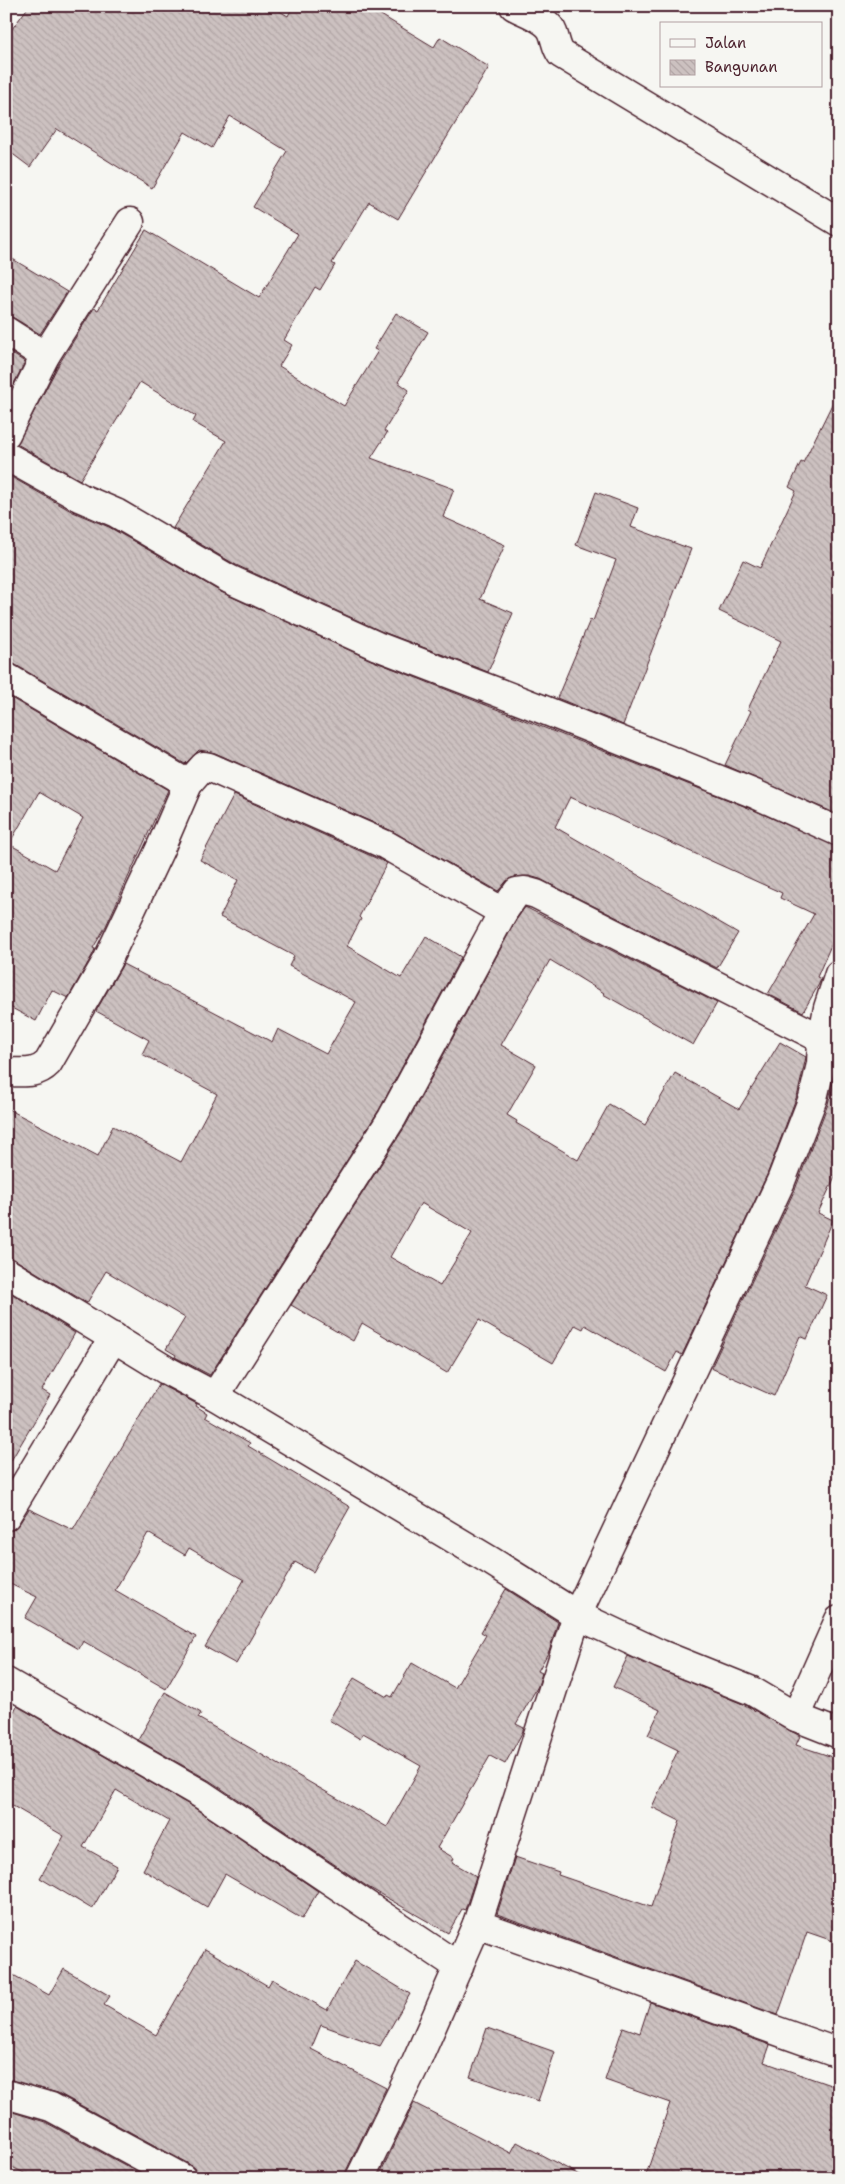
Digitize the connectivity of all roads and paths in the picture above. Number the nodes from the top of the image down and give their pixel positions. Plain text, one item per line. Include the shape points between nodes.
1 (514, 6) edge
2 (130, 222) dead end
3 (839, 222) edge
4 (6, 331) edge
5 (45, 356) junction
6 (6, 434) edge
7 (6, 456) edge
8 (6, 677) edge
9 (188, 784) junction
10 (839, 832) edge
11 (503, 912) junction
12 (839, 974) edge
13 (833, 1010) edge
14 (822, 1039) junction
15 (6, 1072) edge
16 (6, 1272) edge
17 (114, 1337) junction
18 (215, 1396) junction
19 (6, 1516) edge
20 (577, 1615) junction
21 (839, 1620) edge
22 (6, 1682) edge
23 (796, 1717) junction
24 (839, 1734) edge
25 (477, 1924) junction
26 (459, 1967) junction
27 (839, 2053) edge
28 (6, 2094) edge
29 (182, 2178) edge
30 (360, 2178) edge

1 - 3 street via 547,23 553,32 556,48 562,54
2 - 5 street
4 - 5 street
5 - 6 street
7 - 10 street via 81,498 116,513 229,579 377,646 746,790
8 - 9 street
9 - 11 street via 200,768 209,767 386,845
9 - 15 street via 107,961 48,1063 33,1072
11 - 14 street via 517,892 536,894
11 - 18 street via 392,1118
12 - 13 street
13 - 14 street
14 - 20 street via 821,1064 813,1098 781,1181
16 - 17 street
17 - 18 street
17 - 19 street
18 - 20 street via 491,1560
20 - 23 street via 660,1654 752,1691
20 - 25 street
21 - 23 street
22 - 26 street via 201,1794
23 - 24 street
25 - 26 street
25 - 27 street
26 - 30 street
28 - 29 street via 51,2107

